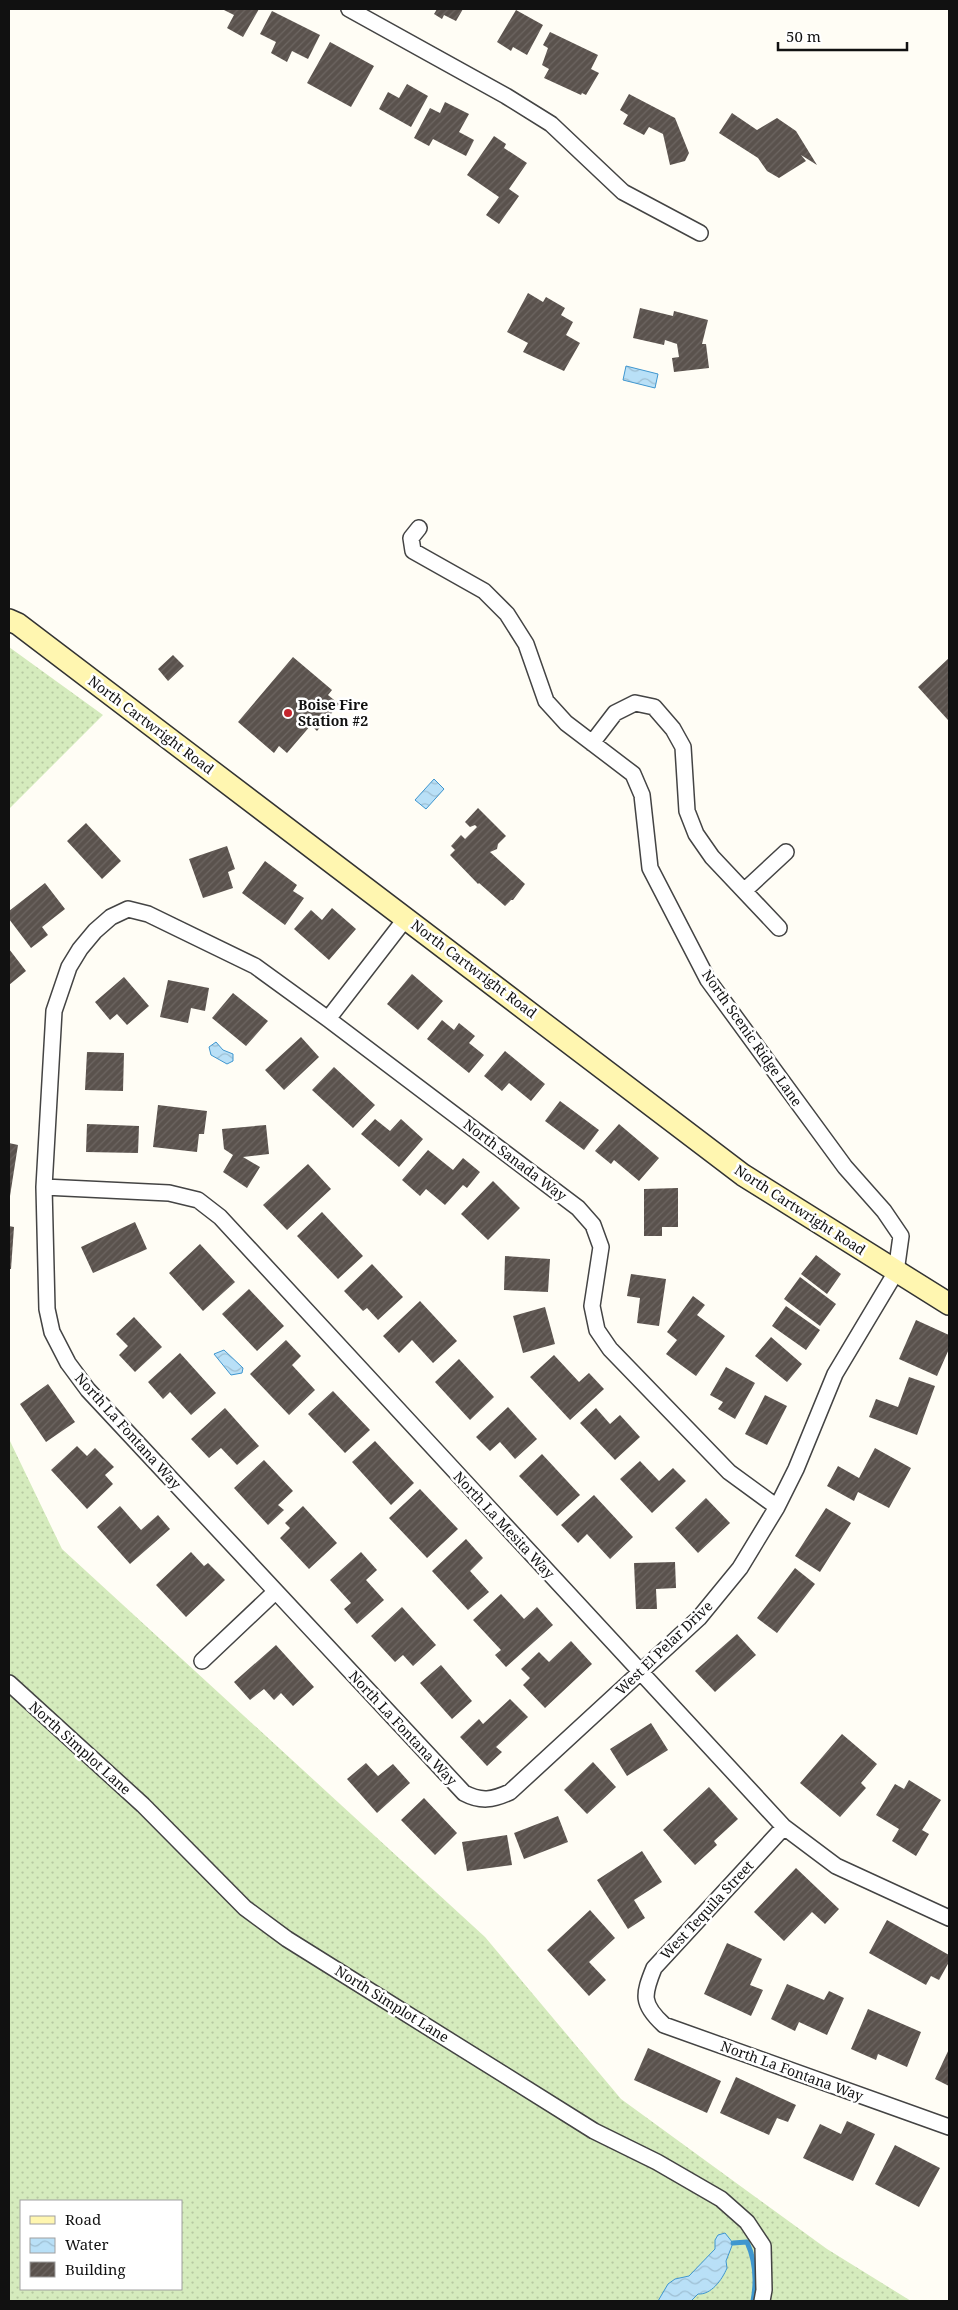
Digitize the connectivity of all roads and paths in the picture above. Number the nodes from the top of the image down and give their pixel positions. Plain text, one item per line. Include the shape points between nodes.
1 (349, 9) edge
2 (700, 233) dead end
3 (419, 528) dead end
4 (9, 620) edge
5 (592, 743) junction
6 (786, 852) dead end
7 (744, 891) junction
8 (128, 909) joint
9 (406, 918) junction
10 (779, 928) dead end
11 (328, 1019) junction
12 (44, 1187) junction
13 (896, 1272) junction
14 (949, 1304) edge
15 (777, 1507) junction
16 (275, 1592) junction
17 (202, 1661) dead end
18 (640, 1673) junction
19 (9, 1683) edge
20 (487, 1800) joint
21 (784, 1827) junction
22 (949, 1918) edge
23 (644, 2002) joint
24 (949, 2127) edge
25 (762, 2301) edge

1 - 2 street via 551,124 623,192
3 - 5 street, North Scenic Ridge Lane via 411,538 414,551 484,591 507,614 526,644 546,701 566,723
4 - 9 street, North Cartwright Road
5 - 7 street via 615,713 635,703 654,707 683,747 687,812 696,834 712,857
5 - 13 street, North Scenic Ridge Lane via 633,774 642,796 650,868 708,980 845,1168 884,1211 900,1236
6 - 7 street
7 - 10 street
8 - 11 street, North Sanada Way via 148,914 255,966
8 - 12 street, North La Fontana Way via 111,917 95,931 68,967 60,989 54,1011
9 - 11 street
9 - 13 street, North Cartwright Road via 743,1174
11 - 15 street, North Sanada Way via 578,1208 593,1225 601,1247 592,1306 597,1330 610,1349 729,1472
12 - 16 street, North La Fontana Way via 47,1308 52,1332 68,1363 88,1390
12 - 18 street, North La Mesita Way via 169,1193 198,1200 220,1217
13 - 14 street, North Cartwright Road
13 - 15 street, West El Pelar Drive via 835,1374
15 - 18 street, West El Pelar Drive via 740,1568 698,1618
16 - 17 street
16 - 20 street, North La Fontana Way via 464,1792 475,1799
18 - 20 street, West El Pelar Drive via 510,1792
18 - 21 street, North La Mesita Way
19 - 25 street, North Simplot Lane via 143,1805 245,1908 287,1939 594,2131 658,2162 721,2199 747,2222 764,2246
21 - 22 street, North La Mesita Way via 836,1866
21 - 23 street, West Tequila Street via 654,1968 646,1986
23 - 24 street, North La Fontana Way via 664,2025

